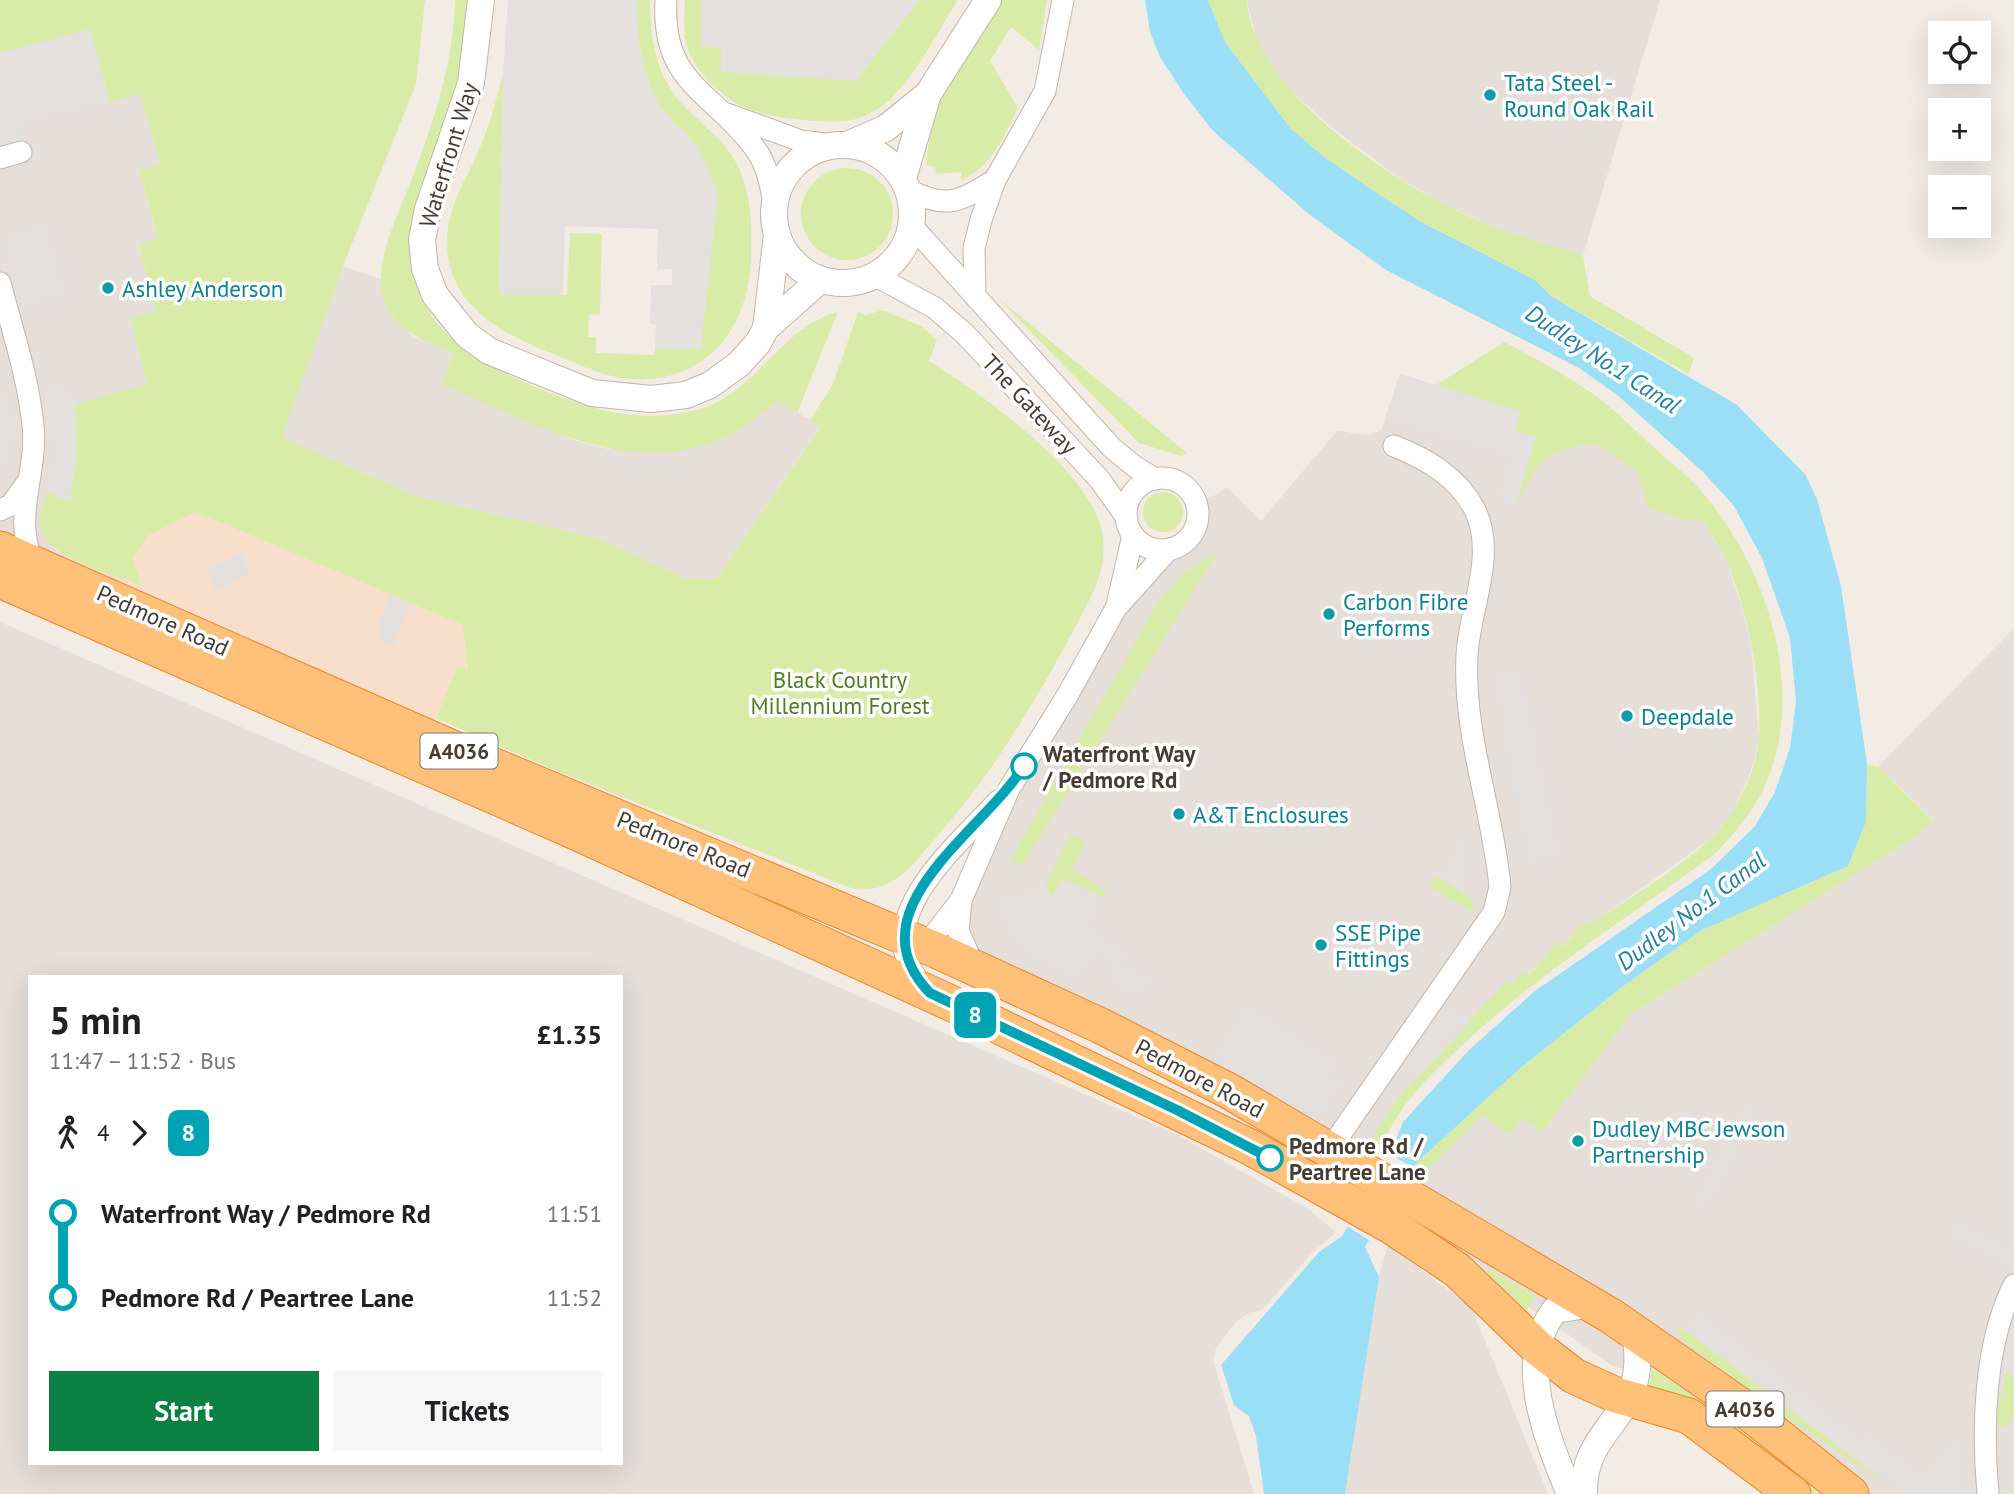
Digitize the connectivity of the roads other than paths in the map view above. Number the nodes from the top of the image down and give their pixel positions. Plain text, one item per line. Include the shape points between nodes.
1 (481, 0) edge
2 (666, 0) edge
3 (988, 0) edge
4 (1063, 0) edge
5 (928, 94) junction
6 (718, 110) junction
7 (840, 145) junction
8 (21, 152) dead end
9 (0, 158) edge
10 (995, 180) junction
11 (906, 184) junction
12 (775, 209) junction
13 (912, 226) junction
14 (777, 235) junction
15 (876, 276) junction
16 (820, 280) junction
17 (0, 283) edge
18 (975, 295) junction
19 (766, 328) junction
20 (1394, 446) dead end
21 (1155, 479) junction
22 (27, 482) junction
23 (0, 510) edge
24 (1130, 526) junction
25 (0, 549) edge
26 (1170, 549) junction
27 (33, 563) junction
28 (0, 580) edge
29 (1116, 608) junction
30 (1009, 789) junction
31 (918, 891) junction
32 (961, 900) junction
33 (864, 919) junction
34 (911, 947) junction
35 (872, 967) junction
36 (975, 968) junction
37 (930, 993) junction
38 (1343, 1157) junction
39 (2014, 1285) edge
40 (1592, 1304) junction
41 (1634, 1331) junction
42 (1539, 1349) junction
43 (1630, 1398) junction
44 (1570, 1494) edge
45 (1584, 1494) edge
46 (1793, 1494) edge
47 (1851, 1494) edge
48 (1988, 1494) edge

1 - 19 street, Waterfront Way via 471,83 428,209 422,240 425,269 450,317 489,351 592,393 651,399 686,395 710,386 739,364
2 - 6 street via 667,41 676,64
3 - 5 street, Waterfront Way
4 - 10 street via 1045,91
5 - 7 street, Waterfront Way via 886,128
5 - 11 street, Waterfront Way
6 - 7 street via 779,135
6 - 12 street via 754,148 766,169
7 - 11 street via 878,155
7 - 12 street, Waterfront Way via 820,149 797,163 784,178
8 - 9 street
10 - 11 street via 951,203 928,201
10 - 18 street via 974,248
11 - 13 street, Waterfront Way
12 - 14 street, Waterfront Way
13 - 15 street, Waterfront Way via 900,255
13 - 18 street, The Gateway
14 - 16 street, Waterfront Way via 793,262
14 - 19 street, Waterfront Way
15 - 16 street via 848,284
15 - 24 street, The Gateway via 935,308 966,335 1100,480
16 - 19 street, Waterfront Way
17 - 22 street via 33,425 34,450
18 - 21 street, The Gateway via 1111,447
20 - 38 street via 1417,455 1461,489 1475,512 1484,544 1467,656 1468,693 1500,887 1494,912
21 - 24 street, The Gateway via 1131,496
21 - 26 street, The Gateway via 1185,486 1197,509 1192,533
22 - 23 street via 11,505
22 - 27 street via 23,525
24 - 26 street via 1145,546
24 - 29 street, The Gateway
25 - 27 highway, Pedmore Road / A4036
26 - 29 street, The Gateway
27 - 33 highway, Pedmore Road / A4036 via 468,755
28 - 35 highway, Pedmore Road / A4036 via 314,715
29 - 30 street, The Gateway
30 - 31 street, The Gateway
30 - 32 street, The Gateway
31 - 33 street, The Gateway via 897,911
31 - 34 street, The Gateway via 906,920
32 - 34 street, The Gateway
32 - 36 street, The Gateway via 958,931
33 - 34 highway, Pedmore Road / A4036
34 - 35 street
34 - 36 highway, Pedmore Road / A4036
34 - 37 street via 914,977
35 - 37 highway, Pedmore Road / A4036
36 - 38 highway, Pedmore Road / A4036 via 1229,1091
37 - 42 highway, Pedmore Road / A4036 via 1177,1110 1391,1226 1457,1270
38 - 40 highway, A4036
39 - 48 street via 2001,1311 1984,1429
40 - 41 highway, A4036
40 - 42 street via 1555,1310 1543,1326
41 - 43 street via 1639,1365
41 - 47 highway, A4036 via 1738,1404
42 - 43 highway, A4036 via 1594,1387
42 - 44 street via 1537,1399
43 - 45 street via 1591,1452 1583,1475
43 - 46 highway, A4036 via 1689,1416

